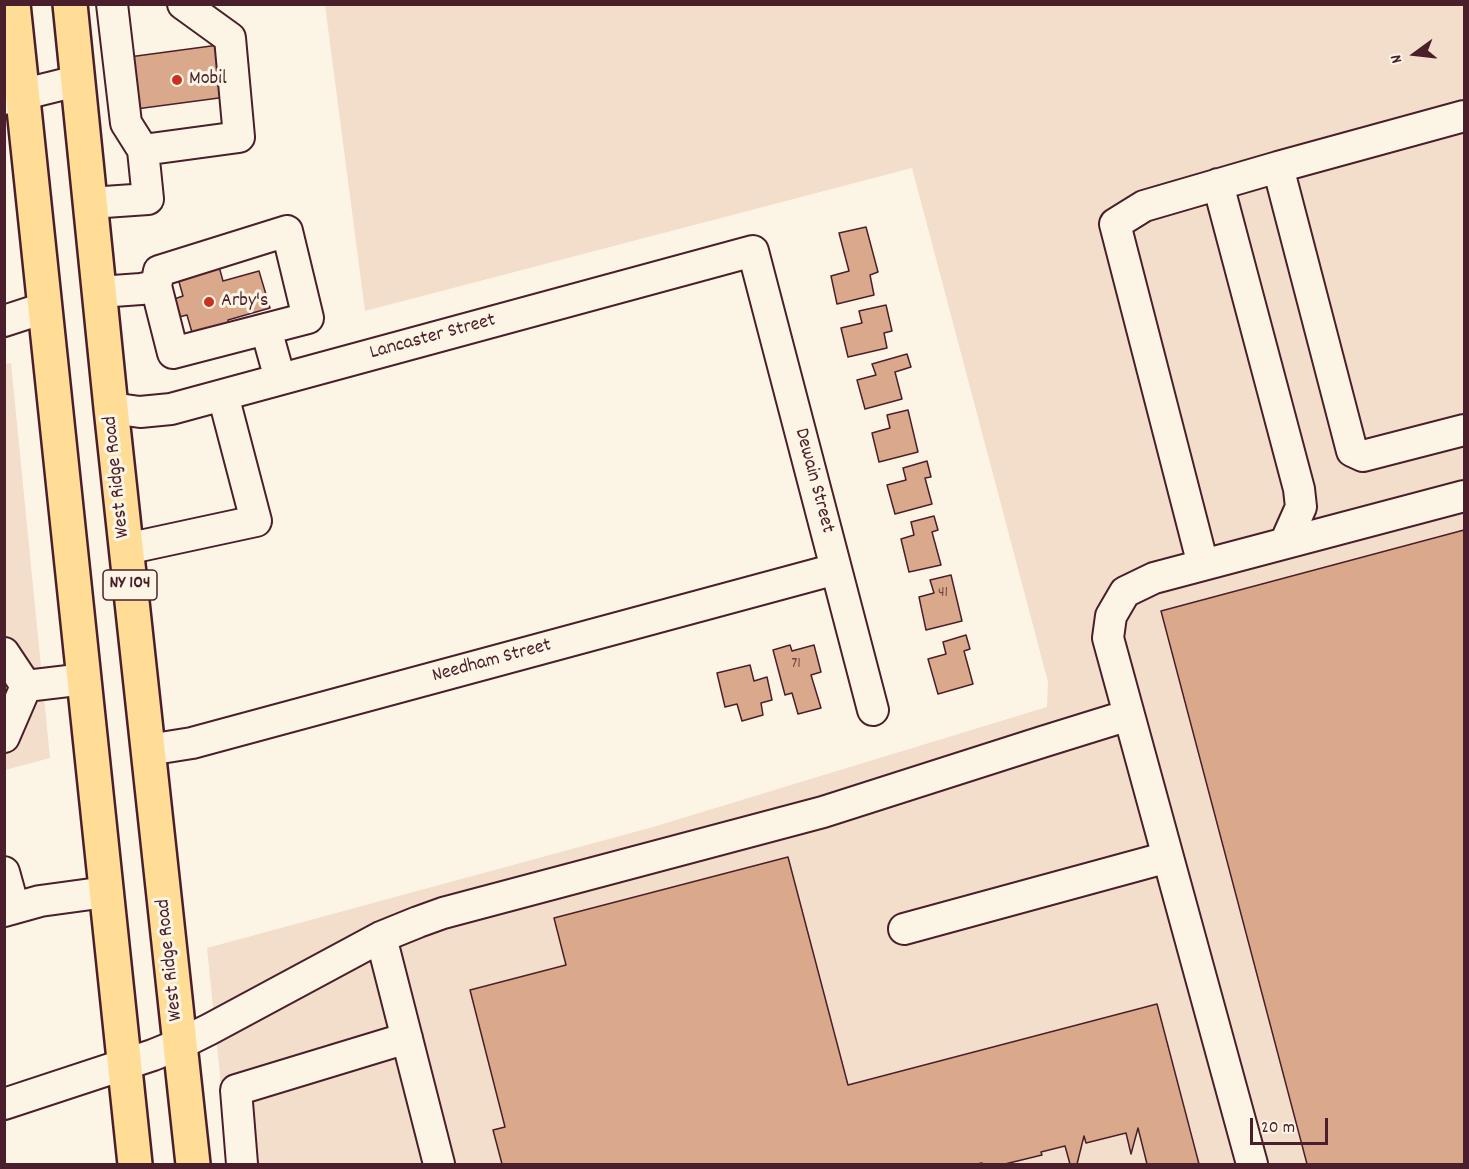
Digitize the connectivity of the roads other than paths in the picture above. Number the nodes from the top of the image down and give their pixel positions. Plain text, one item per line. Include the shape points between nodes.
1 (13, 4) edge
2 (70, 4) edge
3 (112, 4) edge
4 (183, 4) edge
5 (77, 81) junction
6 (14, 97) edge
7 (1464, 116) edge
8 (143, 150) junction
9 (1278, 167) junction
10 (1218, 184) junction
11 (90, 203) junction
12 (753, 251) joint
13 (156, 286) junction
14 (99, 292) junction
15 (44, 308) junction
16 (4, 321) edge
17 (266, 329) junction
18 (280, 379) junction
19 (223, 395) junction
20 (111, 408) junction
21 (1464, 430) edge
22 (1464, 496) edge
23 (1285, 543) junction
24 (126, 549) junction
25 (1203, 565) junction
26 (836, 569) junction
27 (5, 653) edge
28 (85, 679) junction
29 (26, 686) junction
30 (873, 710) dead end
31 (1129, 716) junction
32 (4, 737) edge
33 (148, 750) junction
34 (1168, 857) junction
35 (4, 872) edge
36 (106, 891) junction
37 (9, 909) edge
38 (904, 929) dead end
39 (381, 937) junction
40 (407, 1038) junction
41 (180, 1044) junction
42 (124, 1064) junction
43 (4, 1104) edge
44 (135, 1164) edge
45 (193, 1164) edge
46 (242, 1164) edge
47 (439, 1164) edge
48 (1252, 1164) edge

1 - 6 highway, NY 104
2 - 5 highway, West Ridge Road / NY 104
3 - 8 street via 126,123
4 - 8 street via 230,38 239,137
5 - 6 street
5 - 11 highway, West Ridge Road / NY 104
6 - 15 highway, NY 104
7 - 9 street
8 - 11 street via 148,199
9 - 10 street
9 - 21 street via 1352,452 1363,456
10 - 23 street via 1299,489 1301,507
10 - 25 street via 1144,206 1115,224
11 - 14 highway, West Ridge Road / NY 104
12 - 18 street, Lancaster Street
12 - 26 street, Dewain Street
13 - 14 street
13 - 17 street via 173,353
13 - 17 street via 159,271 287,231 308,318
14 - 20 highway, West Ridge Road / NY 104
15 - 16 street
15 - 28 highway, NY 104
17 - 18 street
18 - 19 street, Lancaster Street
19 - 20 street, Lancaster Street via 157,411
19 - 24 street via 256,521
20 - 24 highway, West Ridge Road / NY 104
22 - 23 street
23 - 25 street
24 - 33 highway, West Ridge Road / NY 104
25 - 31 street via 1155,578 1125,592 1111,616 1108,638
26 - 30 street, Dewain Street
26 - 33 street, Needham Street via 192,743
27 - 29 street
28 - 29 street
28 - 36 highway, NY 104
29 - 32 street
31 - 34 street
31 - 39 street via 823,812 443,913
33 - 41 highway, West Ridge Road / NY 104
34 - 38 street
34 - 48 street
35 - 37 street
36 - 37 street
36 - 42 highway, NY 104
39 - 40 street
39 - 41 street
40 - 46 street via 236,1090
40 - 47 street
41 - 42 street
41 - 45 highway, West Ridge Road / NY 104
42 - 43 street
42 - 44 highway, NY 104

